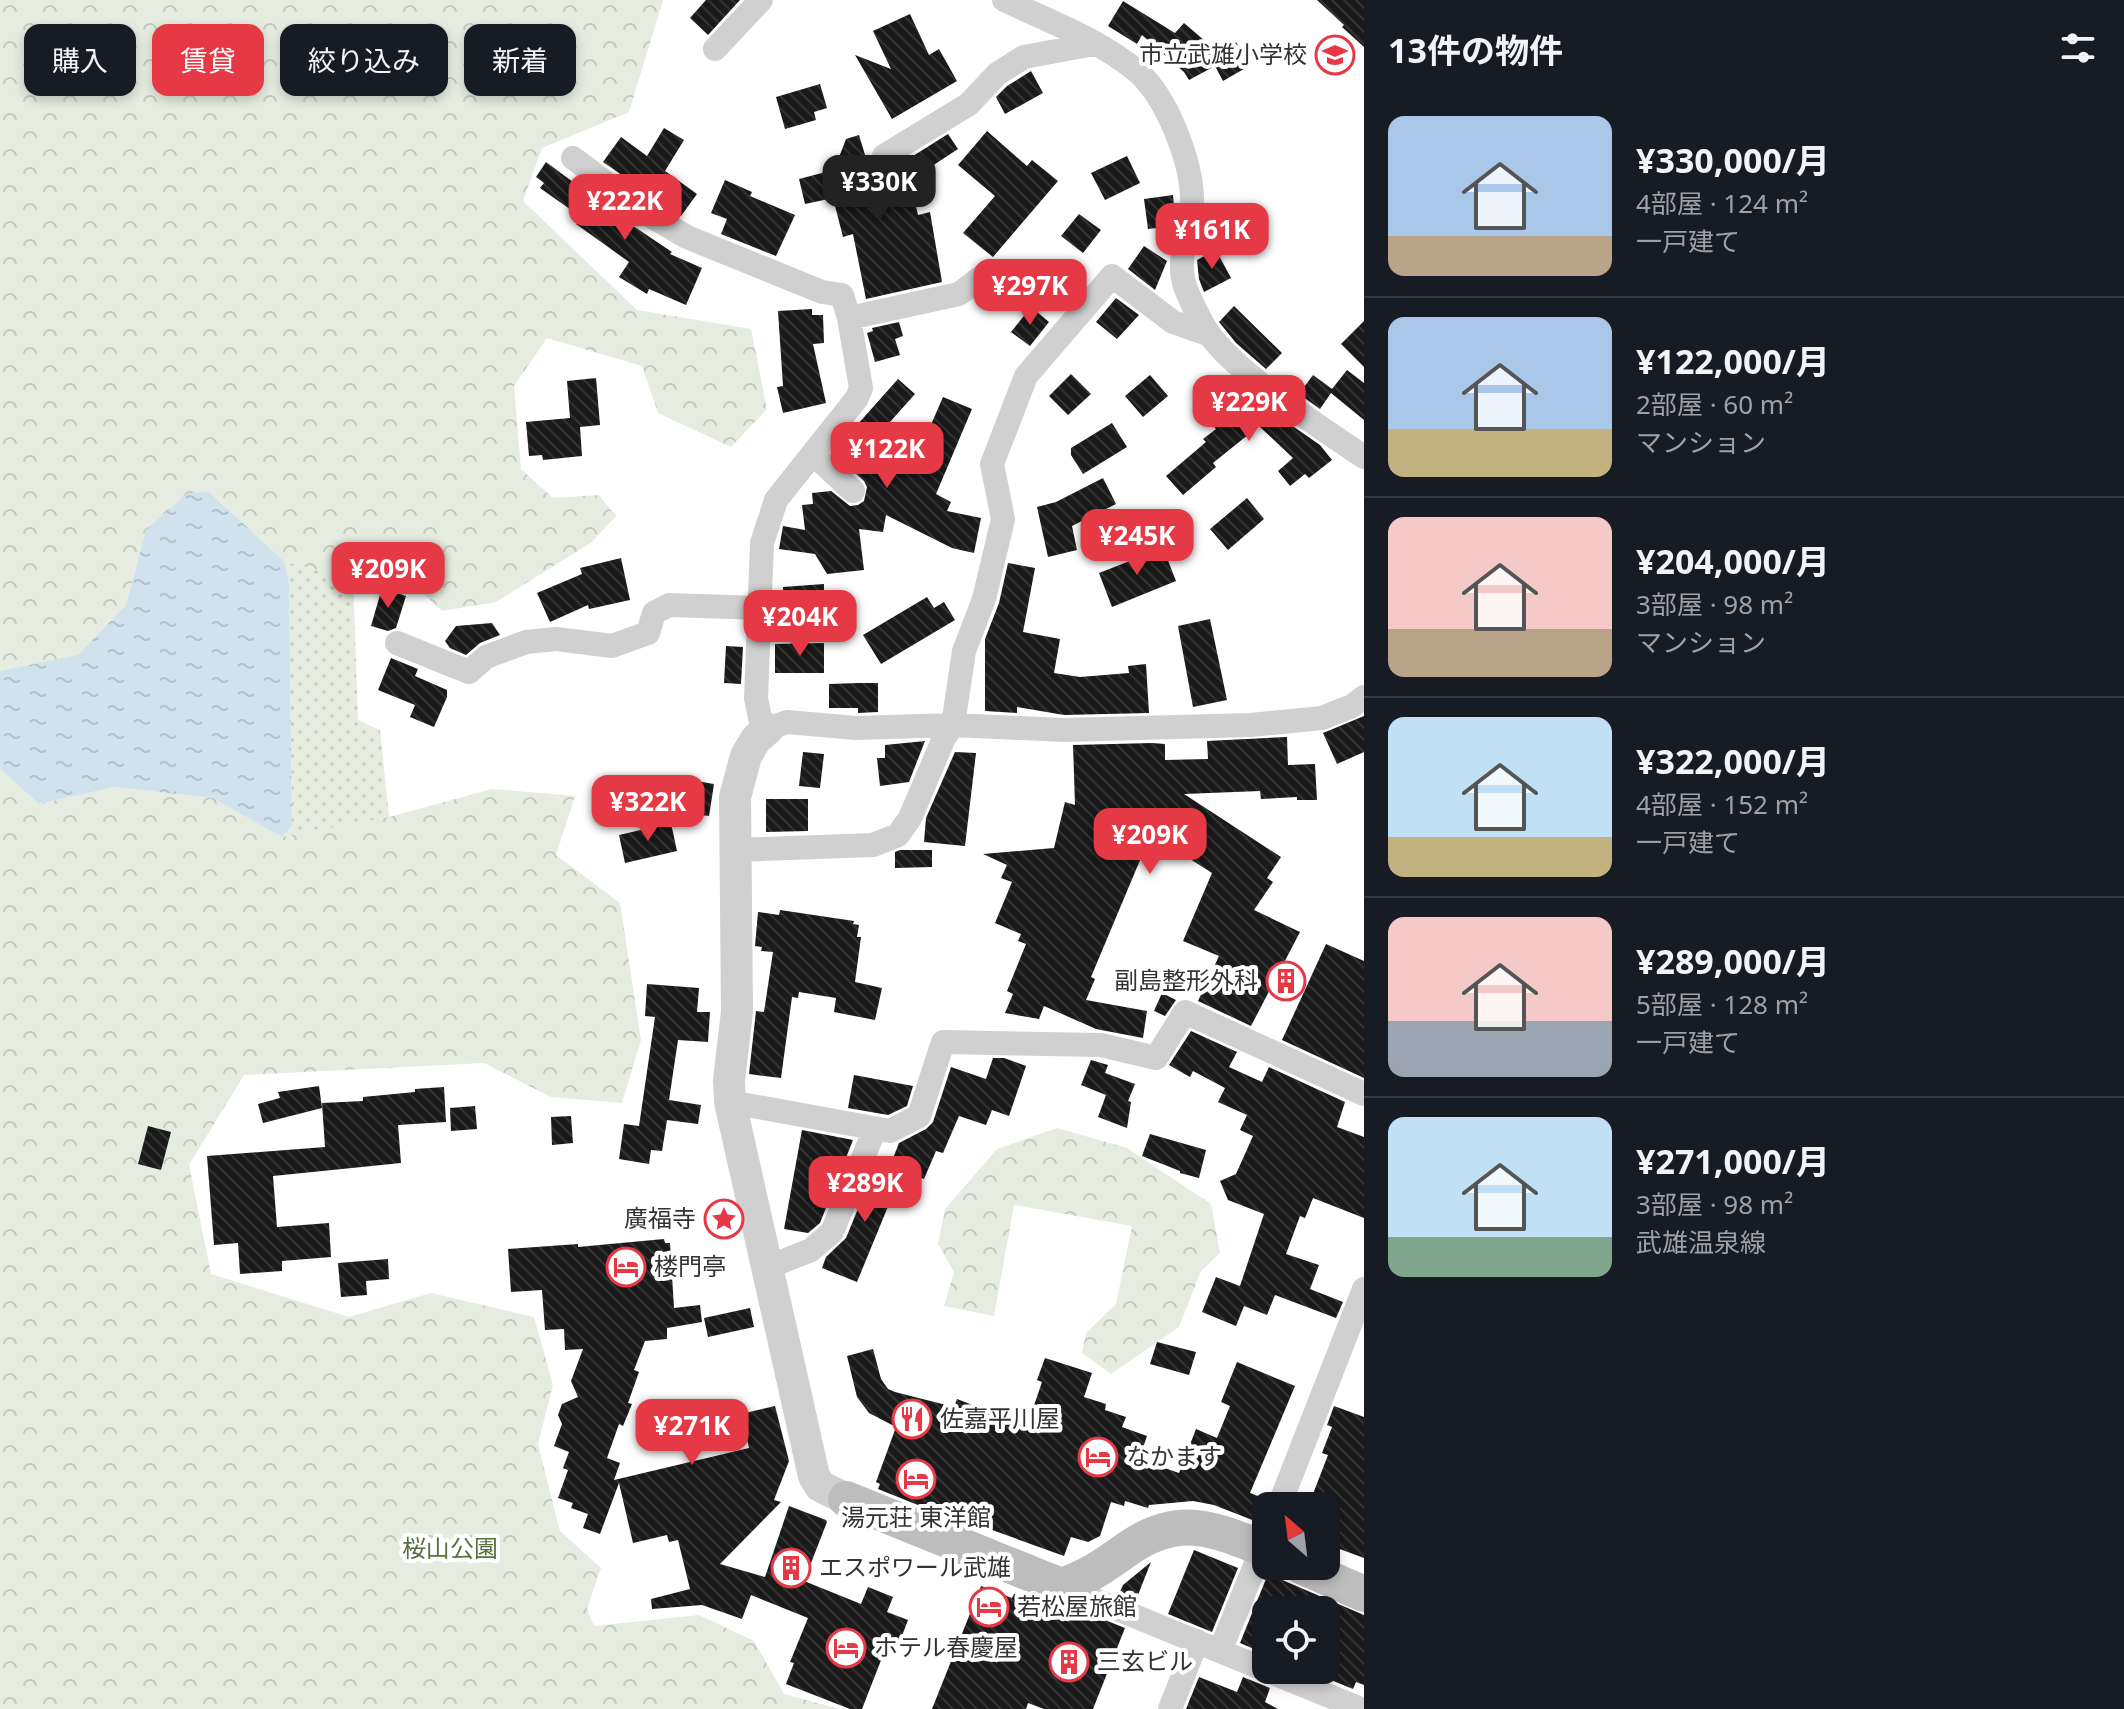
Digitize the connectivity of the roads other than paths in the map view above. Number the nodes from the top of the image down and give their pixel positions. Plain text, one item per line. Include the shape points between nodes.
1 (761, 0) edge
2 (1004, 0) edge
3 (1094, 44) junction
4 (715, 49) dead end
5 (884, 156) dead end
6 (573, 158) dead end
7 (989, 271) dead end
8 (849, 318) junction
9 (1210, 335) junction
10 (813, 454) junction
11 (1364, 457) edge
12 (853, 491) dead end
13 (760, 608) junction
14 (397, 643) dead end
15 (1364, 697) edge
16 (953, 725) junction
17 (768, 729) junction
18 (734, 850) junction
19 (1364, 1094) edge
20 (730, 1102) junction
21 (875, 1129) junction
22 (766, 1268) junction
23 (1364, 1289) edge
24 (1284, 1492) edge
25 (846, 1499) joint
26 (1252, 1542) edge
27 (1252, 1576) edge
28 (1332, 1580) edge
29 (1061, 1586) junction
30 (1364, 1594) edge
31 (1197, 1641) junction
32 (1220, 1651) junction
33 (1170, 1709) edge
34 (1361, 1709) edge

1 - 4 street
2 - 3 street
3 - 5 street via 1024,57 997,74 969,104
3 - 9 street via 1139,73 1176,134 1192,200 1183,282
6 - 8 street via 687,237 822,292 842,295
7 - 8 street via 959,294
8 - 10 street via 861,388
9 - 11 street via 1242,368
9 - 16 street via 1173,322 1112,276 1026,376 992,464 1003,519 984,599 964,651
10 - 12 street
10 - 13 street via 776,500 762,543
13 - 14 street via 669,605 654,613 648,633 612,646 556,639 526,642 486,657 469,672
13 - 17 street via 756,698
15 - 16 street via 1322,718 1251,725 1064,730
16 - 17 street via 856,728 787,722
16 - 18 street via 898,835 873,845
17 - 18 street via 746,756 735,797
18 - 20 street via 737,1012
19 - 21 street via 1185,1012 1156,1058 1101,1045 943,1042 919,1116 890,1131
20 - 21 street
20 - 22 street
21 - 22 street via 832,1232 811,1250
22 - 25 street via 814,1476 820,1486
23 - 24 street
25 - 29 main road
26 - 29 main road via 1212,1529 1172,1527 1150,1535 1081,1580
27 - 32 street
28 - 30 main road
29 - 31 street
31 - 32 street
31 - 33 street
32 - 34 street

